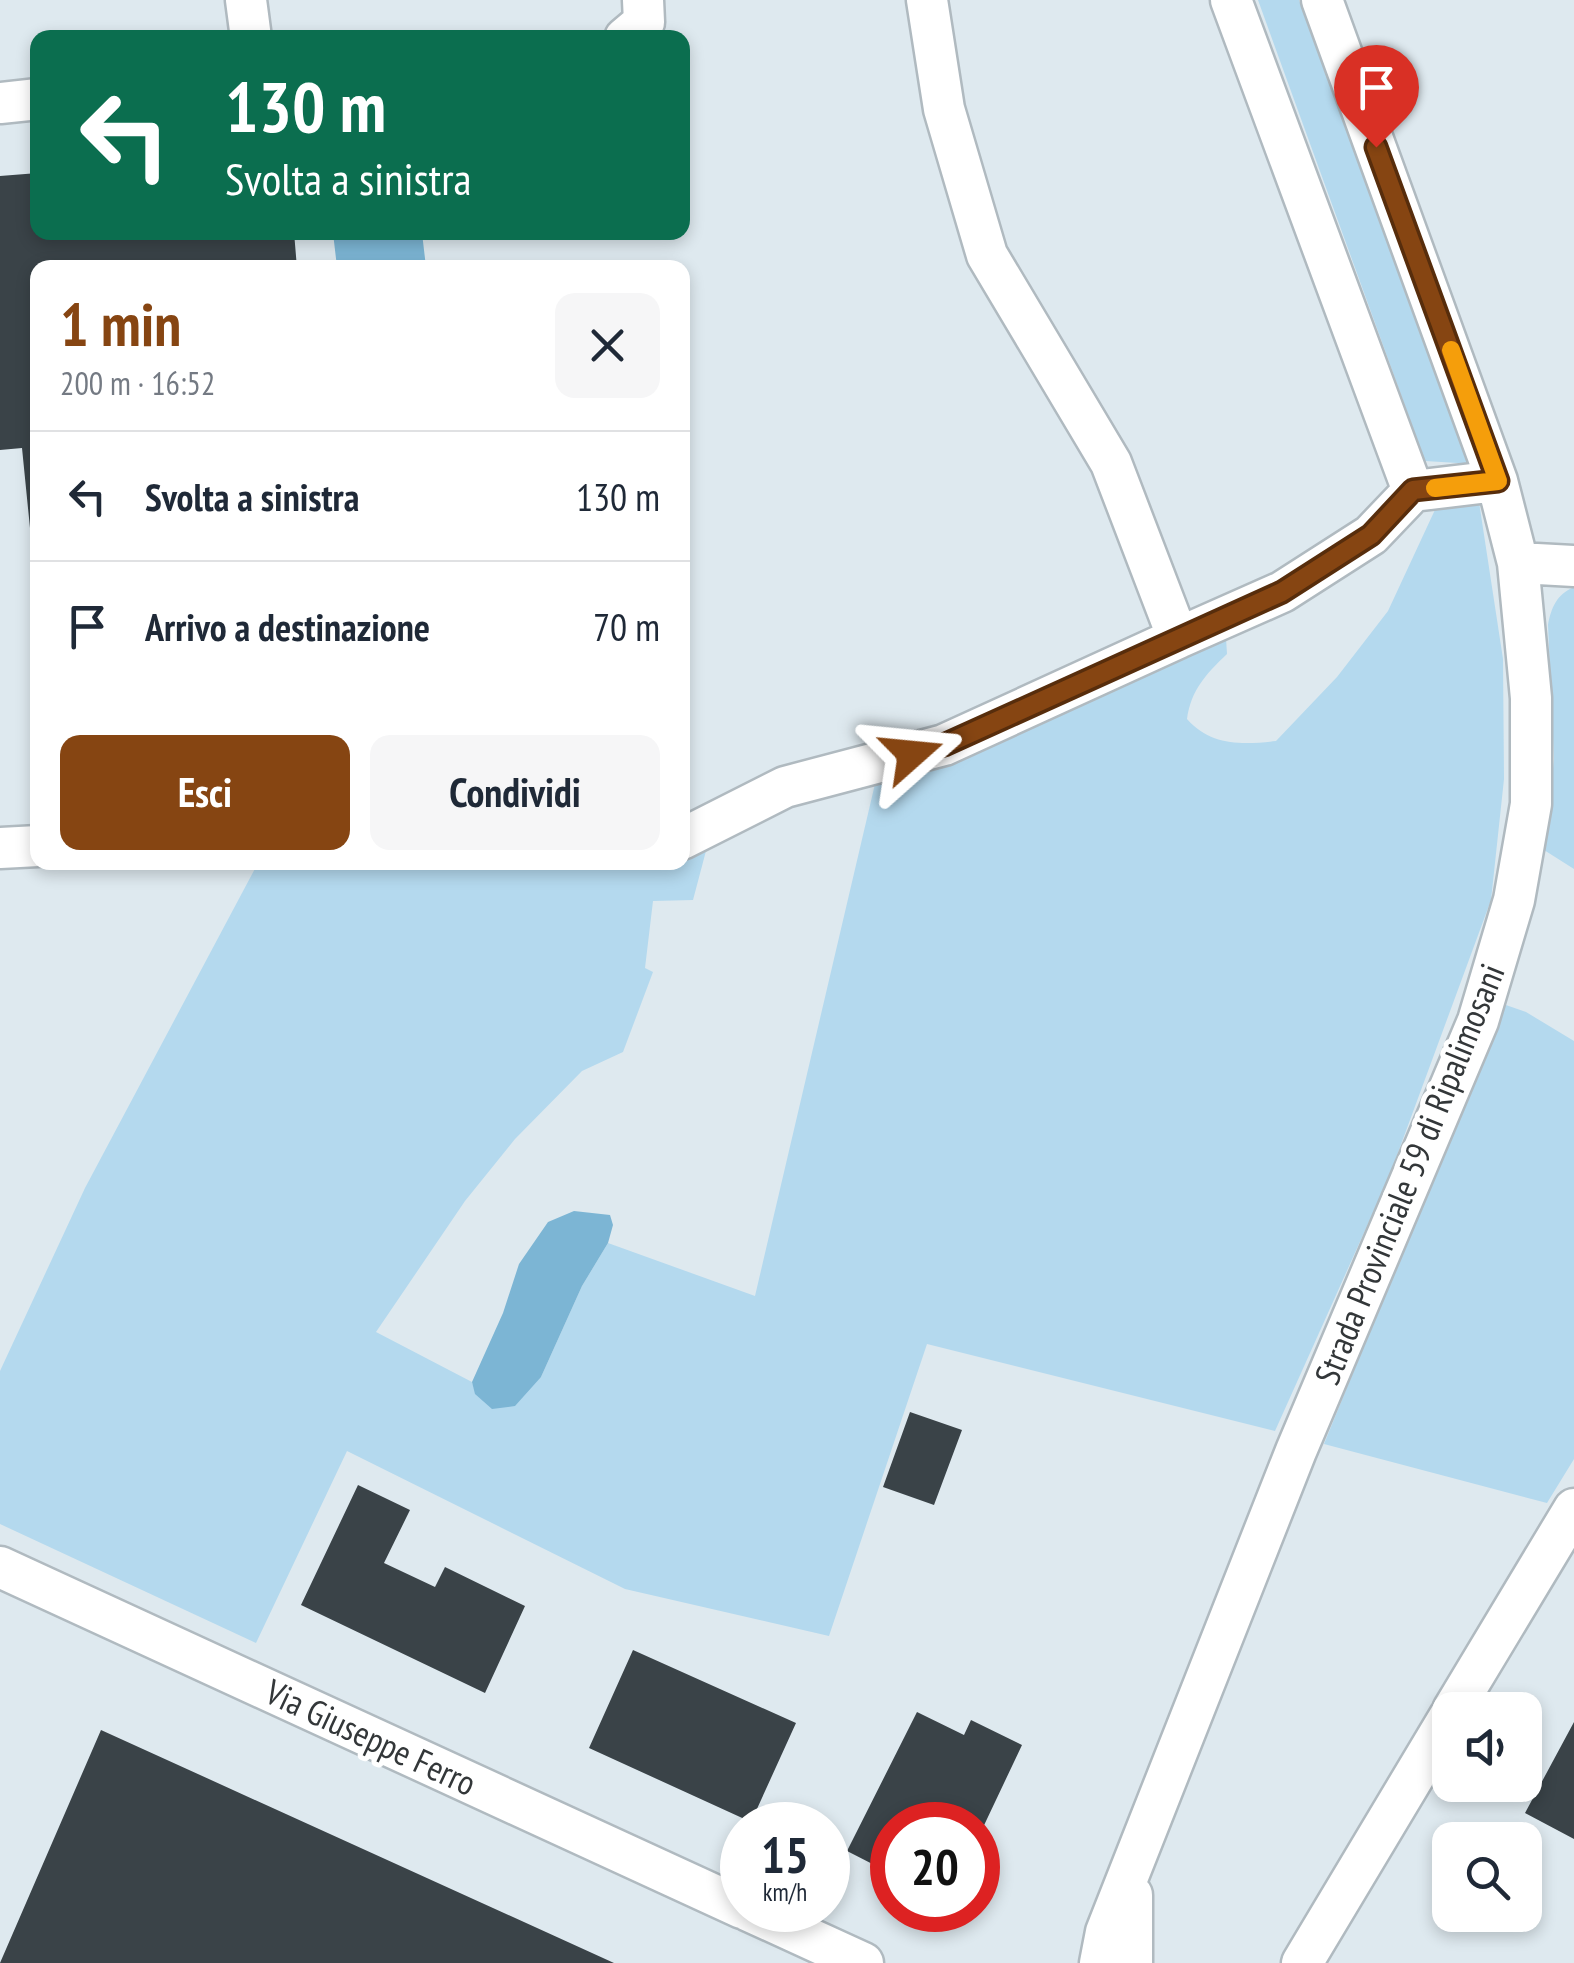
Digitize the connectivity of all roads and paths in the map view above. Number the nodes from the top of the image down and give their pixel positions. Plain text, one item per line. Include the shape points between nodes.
1 (246, 0) edge
2 (643, 0) edge
3 (926, 0) edge
4 (1230, 0) edge
5 (1322, 0) edge
6 (250, 30) edge
7 (634, 30) edge
8 (30, 100) edge
9 (0, 102) edge
10 (1498, 481) junction
11 (1413, 490) junction
12 (1518, 563) junction
13 (1574, 566) edge
14 (1178, 638) junction
15 (690, 835) edge
16 (30, 846) edge
17 (0, 848) edge
18 (1568, 1531) edge
19 (0, 1566) edge
20 (1465, 1692) edge
21 (1432, 1746) edge
22 (1133, 1870) junction
23 (720, 1897) edge
24 (795, 1932) edge
25 (862, 1963) edge
26 (1100, 1963) edge
27 (1132, 1963) edge
28 (1302, 1963) edge

1 - 6 street
2 - 7 street via 644,22
3 - 14 street via 944,109 988,255 1111,464
4 - 11 street
5 - 10 street, Strada Provinciale 59 di Ripalimosani
8 - 9 street
10 - 11 street
10 - 12 street, Strada Provinciale 59 di Ripalimosani
11 - 14 street via 1371,535 1282,592
12 - 13 street
12 - 22 street, Strada Provinciale 59 di Ripalimosani via 1531,698 1531,804 1509,917 1478,1021 1304,1433
14 - 15 street via 944,745 786,788
16 - 17 street
18 - 20 street
19 - 23 street, Via Giuseppe Ferro
21 - 28 street
22 - 26 street, Strada Provinciale 59 di Ripalimosani
22 - 27 street, Strada Provinciale 59 di Ripalimosani
24 - 25 street, Via Giuseppe Ferro

